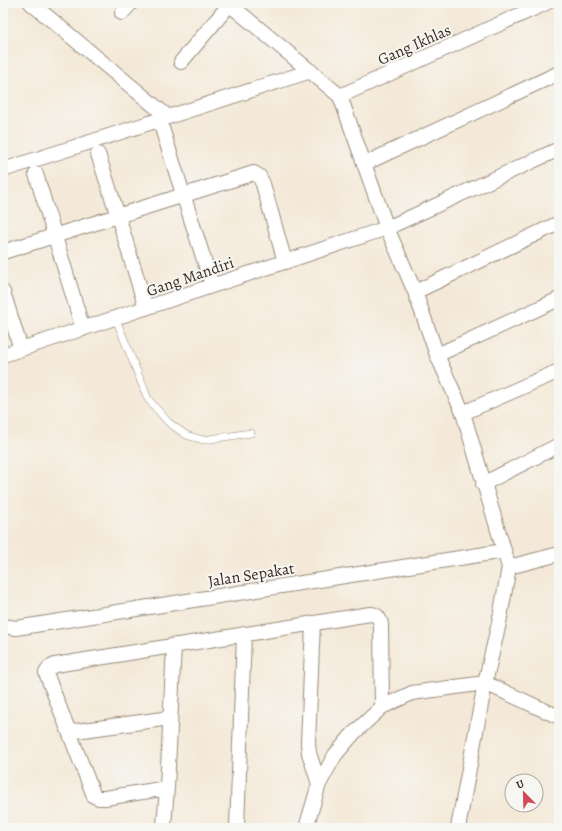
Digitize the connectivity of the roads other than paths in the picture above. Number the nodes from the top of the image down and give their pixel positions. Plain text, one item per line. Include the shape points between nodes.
1 (31, 3) edge
2 (546, 3) edge
3 (229, 4) edge
4 (181, 62) dead end
5 (311, 72) junction
6 (559, 73) edge
7 (340, 96) junction
8 (165, 123) junction
9 (559, 149) edge
10 (98, 154) dead end
11 (364, 164) junction
12 (3, 170) edge
13 (36, 174) dead end
14 (184, 194) junction
15 (118, 216) junction
16 (559, 223) edge
17 (387, 228) junction
18 (55, 235) junction
19 (3, 252) edge
20 (285, 262) junction
21 (212, 286) junction
22 (3, 292) edge
23 (415, 292) junction
24 (559, 299) edge
25 (146, 308) junction
26 (116, 319) junction
27 (83, 329) junction
28 (21, 349) junction
29 (437, 355) junction
30 (3, 356) edge
31 (559, 371) edge
32 (463, 413) junction
33 (251, 433) dead end
34 (559, 445) edge
35 (483, 484) junction
36 (504, 552) junction
37 (559, 554) edge
38 (509, 567) junction
39 (313, 623) junction
40 (3, 626) edge
41 (244, 634) junction
42 (174, 646) junction
43 (485, 683) junction
44 (382, 707) junction
45 (559, 717) edge
46 (170, 718) junction
47 (69, 732) junction
48 (319, 784) junction
49 (167, 788) junction
50 (165, 828) edge
51 (237, 828) edge
52 (306, 828) edge
53 (458, 828) edge

1 - 8 street
2 - 7 street, Gang Ikhlas
3 - 4 street
3 - 5 street
5 - 7 street
5 - 8 street
6 - 11 street
7 - 11 street
8 - 12 street
8 - 14 street
9 - 17 street, Gang Mandiri
10 - 15 street
11 - 17 street
13 - 18 street
14 - 15 street
14 - 20 street via 254,173 259,176
14 - 21 street
15 - 18 street
15 - 25 street
16 - 23 street
17 - 20 street, Gang Mandiri
17 - 23 street
18 - 19 street
18 - 27 street
20 - 21 street, Gang Mandiri
21 - 25 street, Gang Mandiri
22 - 28 street
23 - 29 street
24 - 29 street
25 - 26 street, Gang Mandiri
26 - 27 street, Gang Mandiri
26 - 33 lane via 148,399 168,422 186,435 204,440
27 - 28 street, Gang Mandiri
28 - 30 street, Gang Mandiri
29 - 32 street
31 - 32 street
32 - 35 street
34 - 35 street
35 - 36 street
36 - 38 street
36 - 40 street, Jalan Sepakat via 16,628
37 - 38 street
38 - 43 street
39 - 41 street
39 - 44 street via 370,614 380,618
39 - 48 street via 308,743
41 - 42 street
41 - 51 street
42 - 46 street
42 - 47 street via 49,668 46,673
43 - 44 street via 412,693
43 - 45 street
43 - 53 street
44 - 48 street via 335,755
46 - 47 street
46 - 49 street
47 - 49 street via 94,796 105,798
48 - 52 street
49 - 50 street

